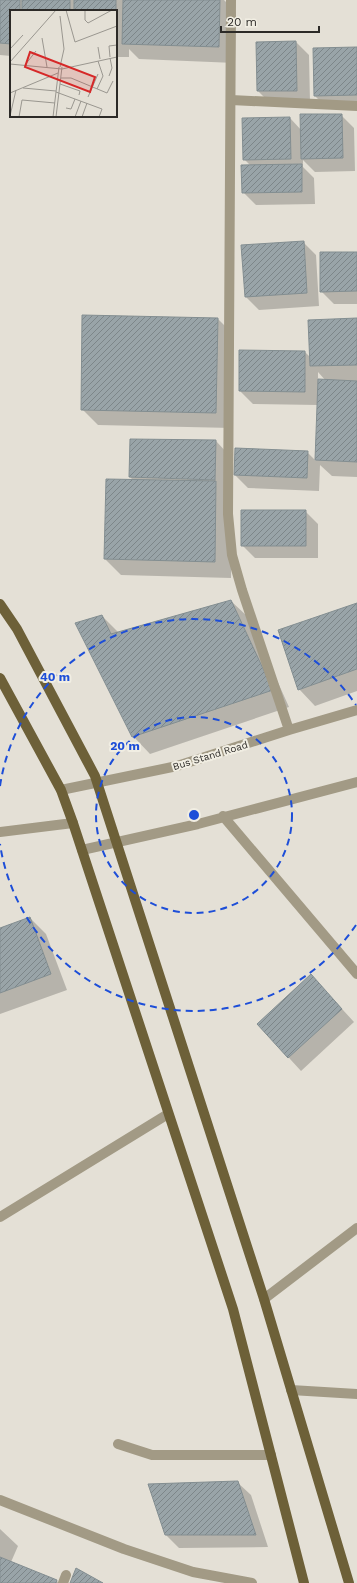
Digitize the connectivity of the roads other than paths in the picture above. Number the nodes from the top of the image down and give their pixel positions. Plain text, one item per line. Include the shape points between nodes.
1 (231, 0) edge
2 (231, 100) junction
3 (357, 106) edge
4 (0, 604) edge
5 (0, 678) edge
6 (357, 710) edge
7 (289, 730) junction
8 (97, 782) junction
9 (357, 782) edge
10 (61, 790) junction
11 (222, 816) junction
12 (73, 823) junction
13 (0, 832) edge
14 (117, 842) junction
15 (82, 850) junction
16 (357, 974) edge
17 (168, 1114) junction
18 (0, 1217) edge
19 (357, 1228) edge
20 (264, 1299) junction
21 (291, 1390) junction
22 (357, 1394) edge
23 (118, 1444) dead end
24 (271, 1455) junction
25 (0, 1500) edge
26 (252, 1583) edge
27 (304, 1583) edge
28 (349, 1583) edge

1 - 2 street
2 - 3 street
2 - 7 street via 228,514 232,555
4 - 8 main road via 17,629
5 - 10 main road
6 - 7 street, Bus Stand Road
7 - 8 street, Bus Stand Road via 177,766
8 - 10 street, Bus Stand Road
8 - 14 main road
9 - 11 street
10 - 12 main road
11 - 14 street
11 - 16 street
12 - 13 street
12 - 15 main road
14 - 15 street
14 - 20 main road
15 - 17 main road
17 - 18 street
17 - 24 main road via 233,1309
19 - 20 street
20 - 21 main road
21 - 22 street
21 - 28 main road
23 - 24 street via 152,1455
24 - 27 main road
25 - 26 street via 124,1549 193,1572

